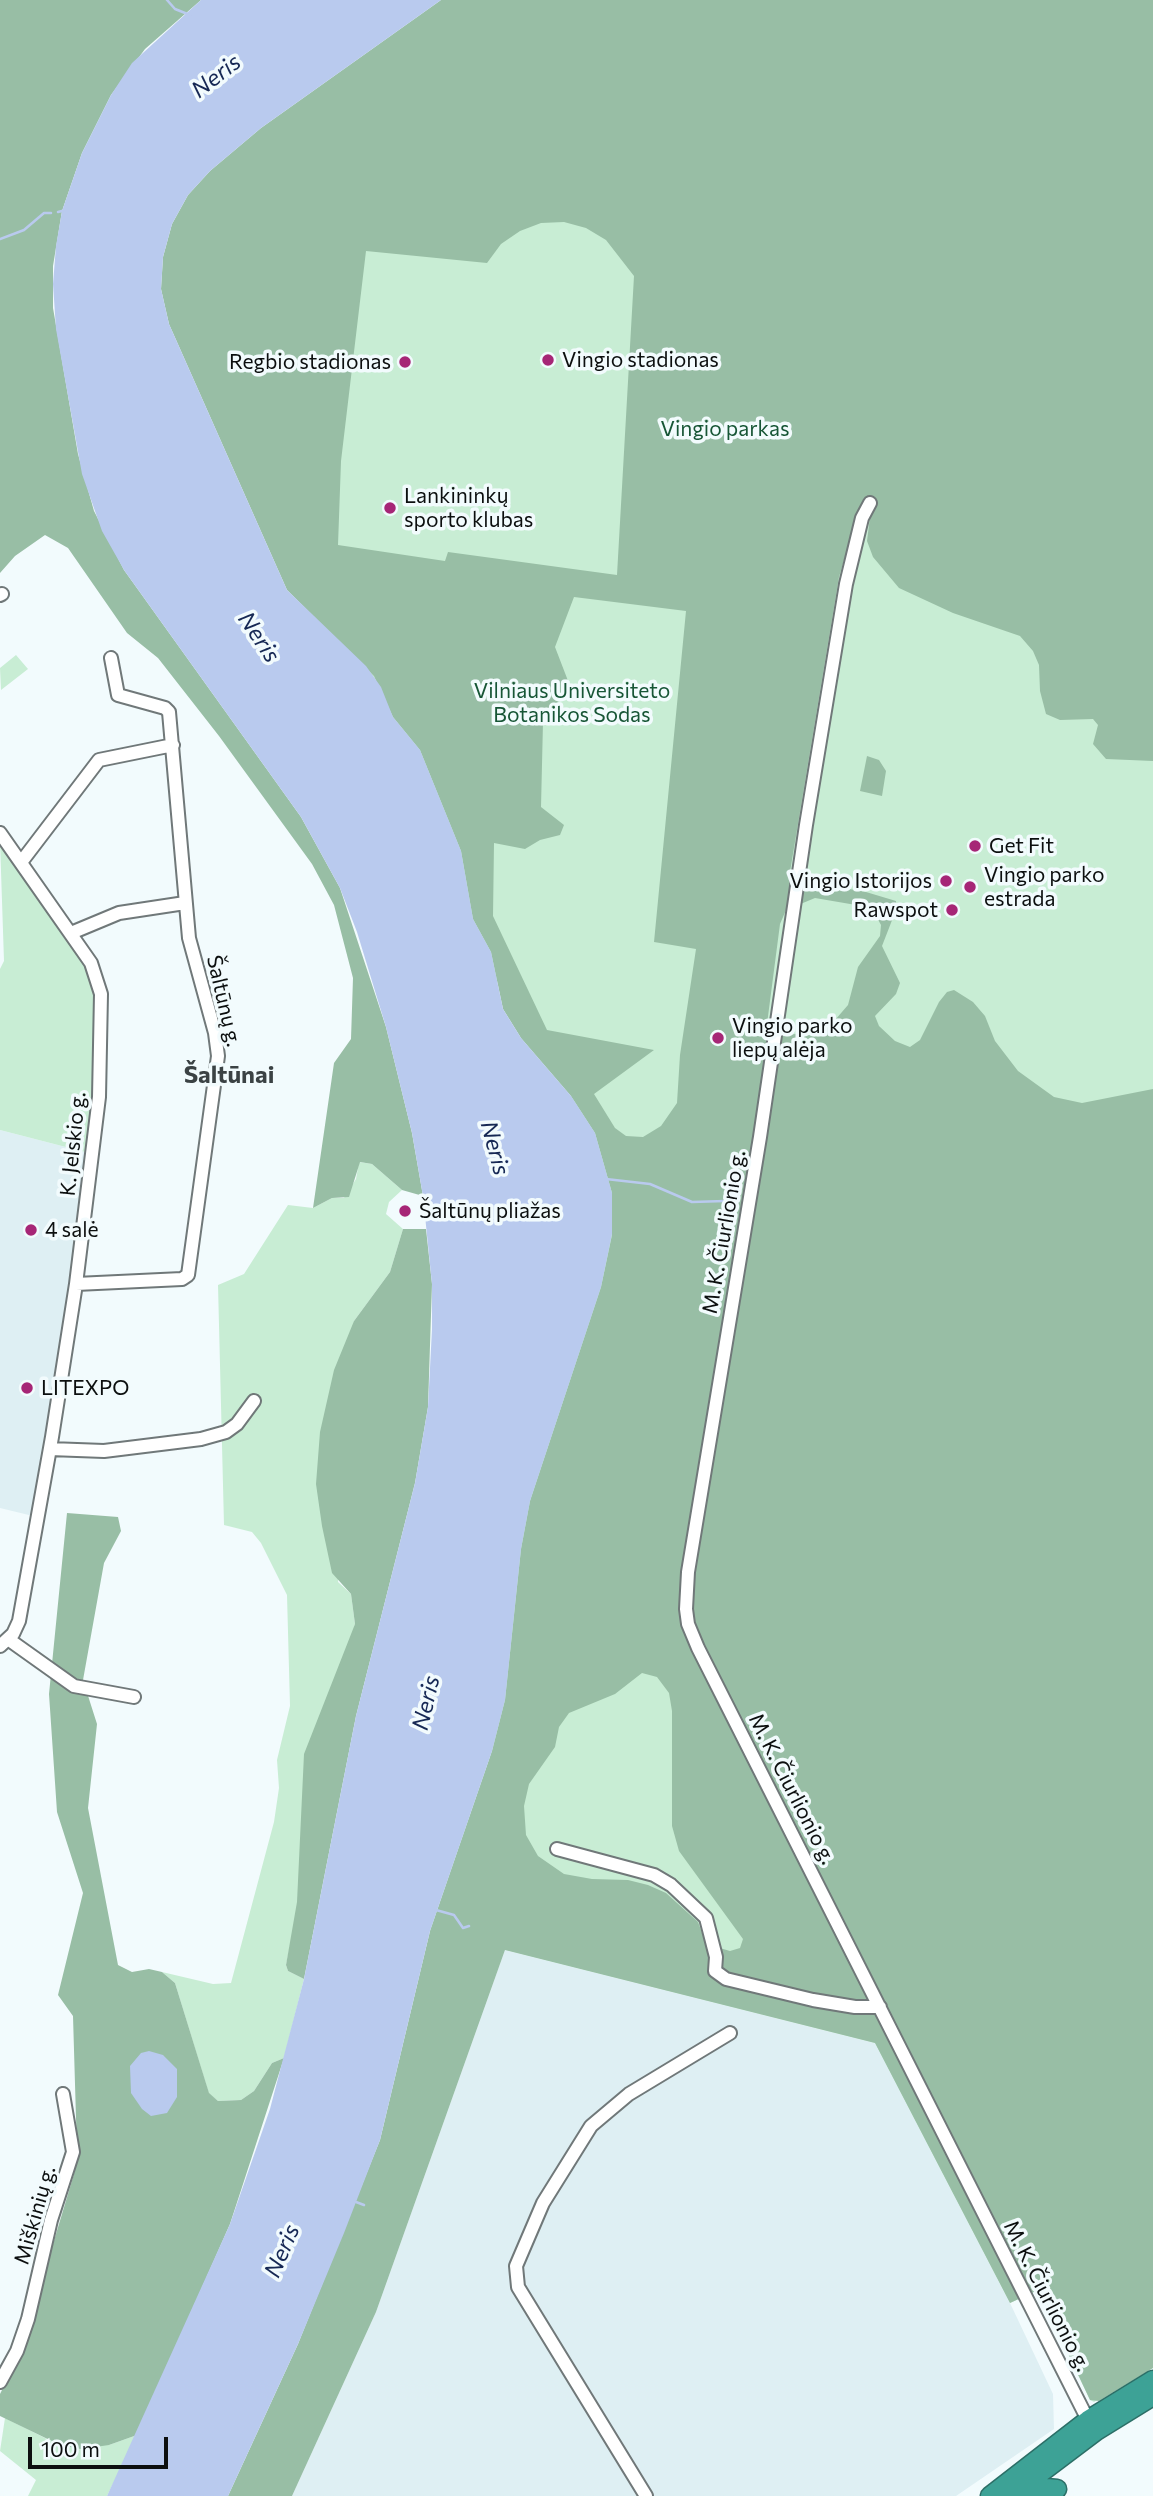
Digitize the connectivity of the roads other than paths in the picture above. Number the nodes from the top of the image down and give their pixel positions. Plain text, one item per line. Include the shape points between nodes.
1 (870, 503) dead end
2 (111, 658) dead end
3 (173, 745) junction
4 (0, 834) edge
5 (22, 861) junction
6 (185, 903) junction
7 (71, 933) junction
8 (76, 1284) junction
9 (254, 1401) dead end
10 (50, 1449) junction
11 (4, 1642) edge
12 (134, 1697) dead end
13 (557, 1849) dead end
14 (880, 2007) junction
15 (730, 2033) dead end
16 (63, 2094) dead end
17 (1153, 2380) edge
18 (0, 2382) edge
19 (1153, 2396) edge
20 (1086, 2416) junction
21 (1057, 2489) dead end
22 (646, 2496) edge
23 (990, 2496) edge
24 (1010, 2496) edge
25 (1021, 2496) edge

1 - 14 street, M. K. Čiurlionio g. via 846,584 806,825 688,1572 688,1624
2 - 3 street, Šaltūnų g. via 118,695 167,709
3 - 5 street via 99,760
3 - 6 street, Šaltūnų g.
4 - 5 street, K. Jelskio g.
5 - 7 street, K. Jelskio g.
6 - 7 street via 119,913
6 - 8 street, Šaltūnų g. via 218,1056 188,1275 182,1279
7 - 8 street, K. Jelskio g. via 91,962 101,994 99,1097
8 - 10 street, K. Jelskio g.
9 - 10 street via 226,1432 201,1439 104,1451
10 - 11 street, K. Jelskio g. via 19,1621
11 - 12 street via 74,1686
13 - 14 street via 654,1875 671,1885 706,1918 715,1971 726,1979 813,2000
14 - 20 street, M. K. Čiurlionio g.
15 - 22 street via 629,2094 591,2126 543,2203 516,2266 518,2287
16 - 18 street, Miškinių g. via 73,2152 51,2220 28,2319
17 - 20 highway
19 - 24 highway via 1096,2431
20 - 23 highway
21 - 25 highway via 1036,2487

